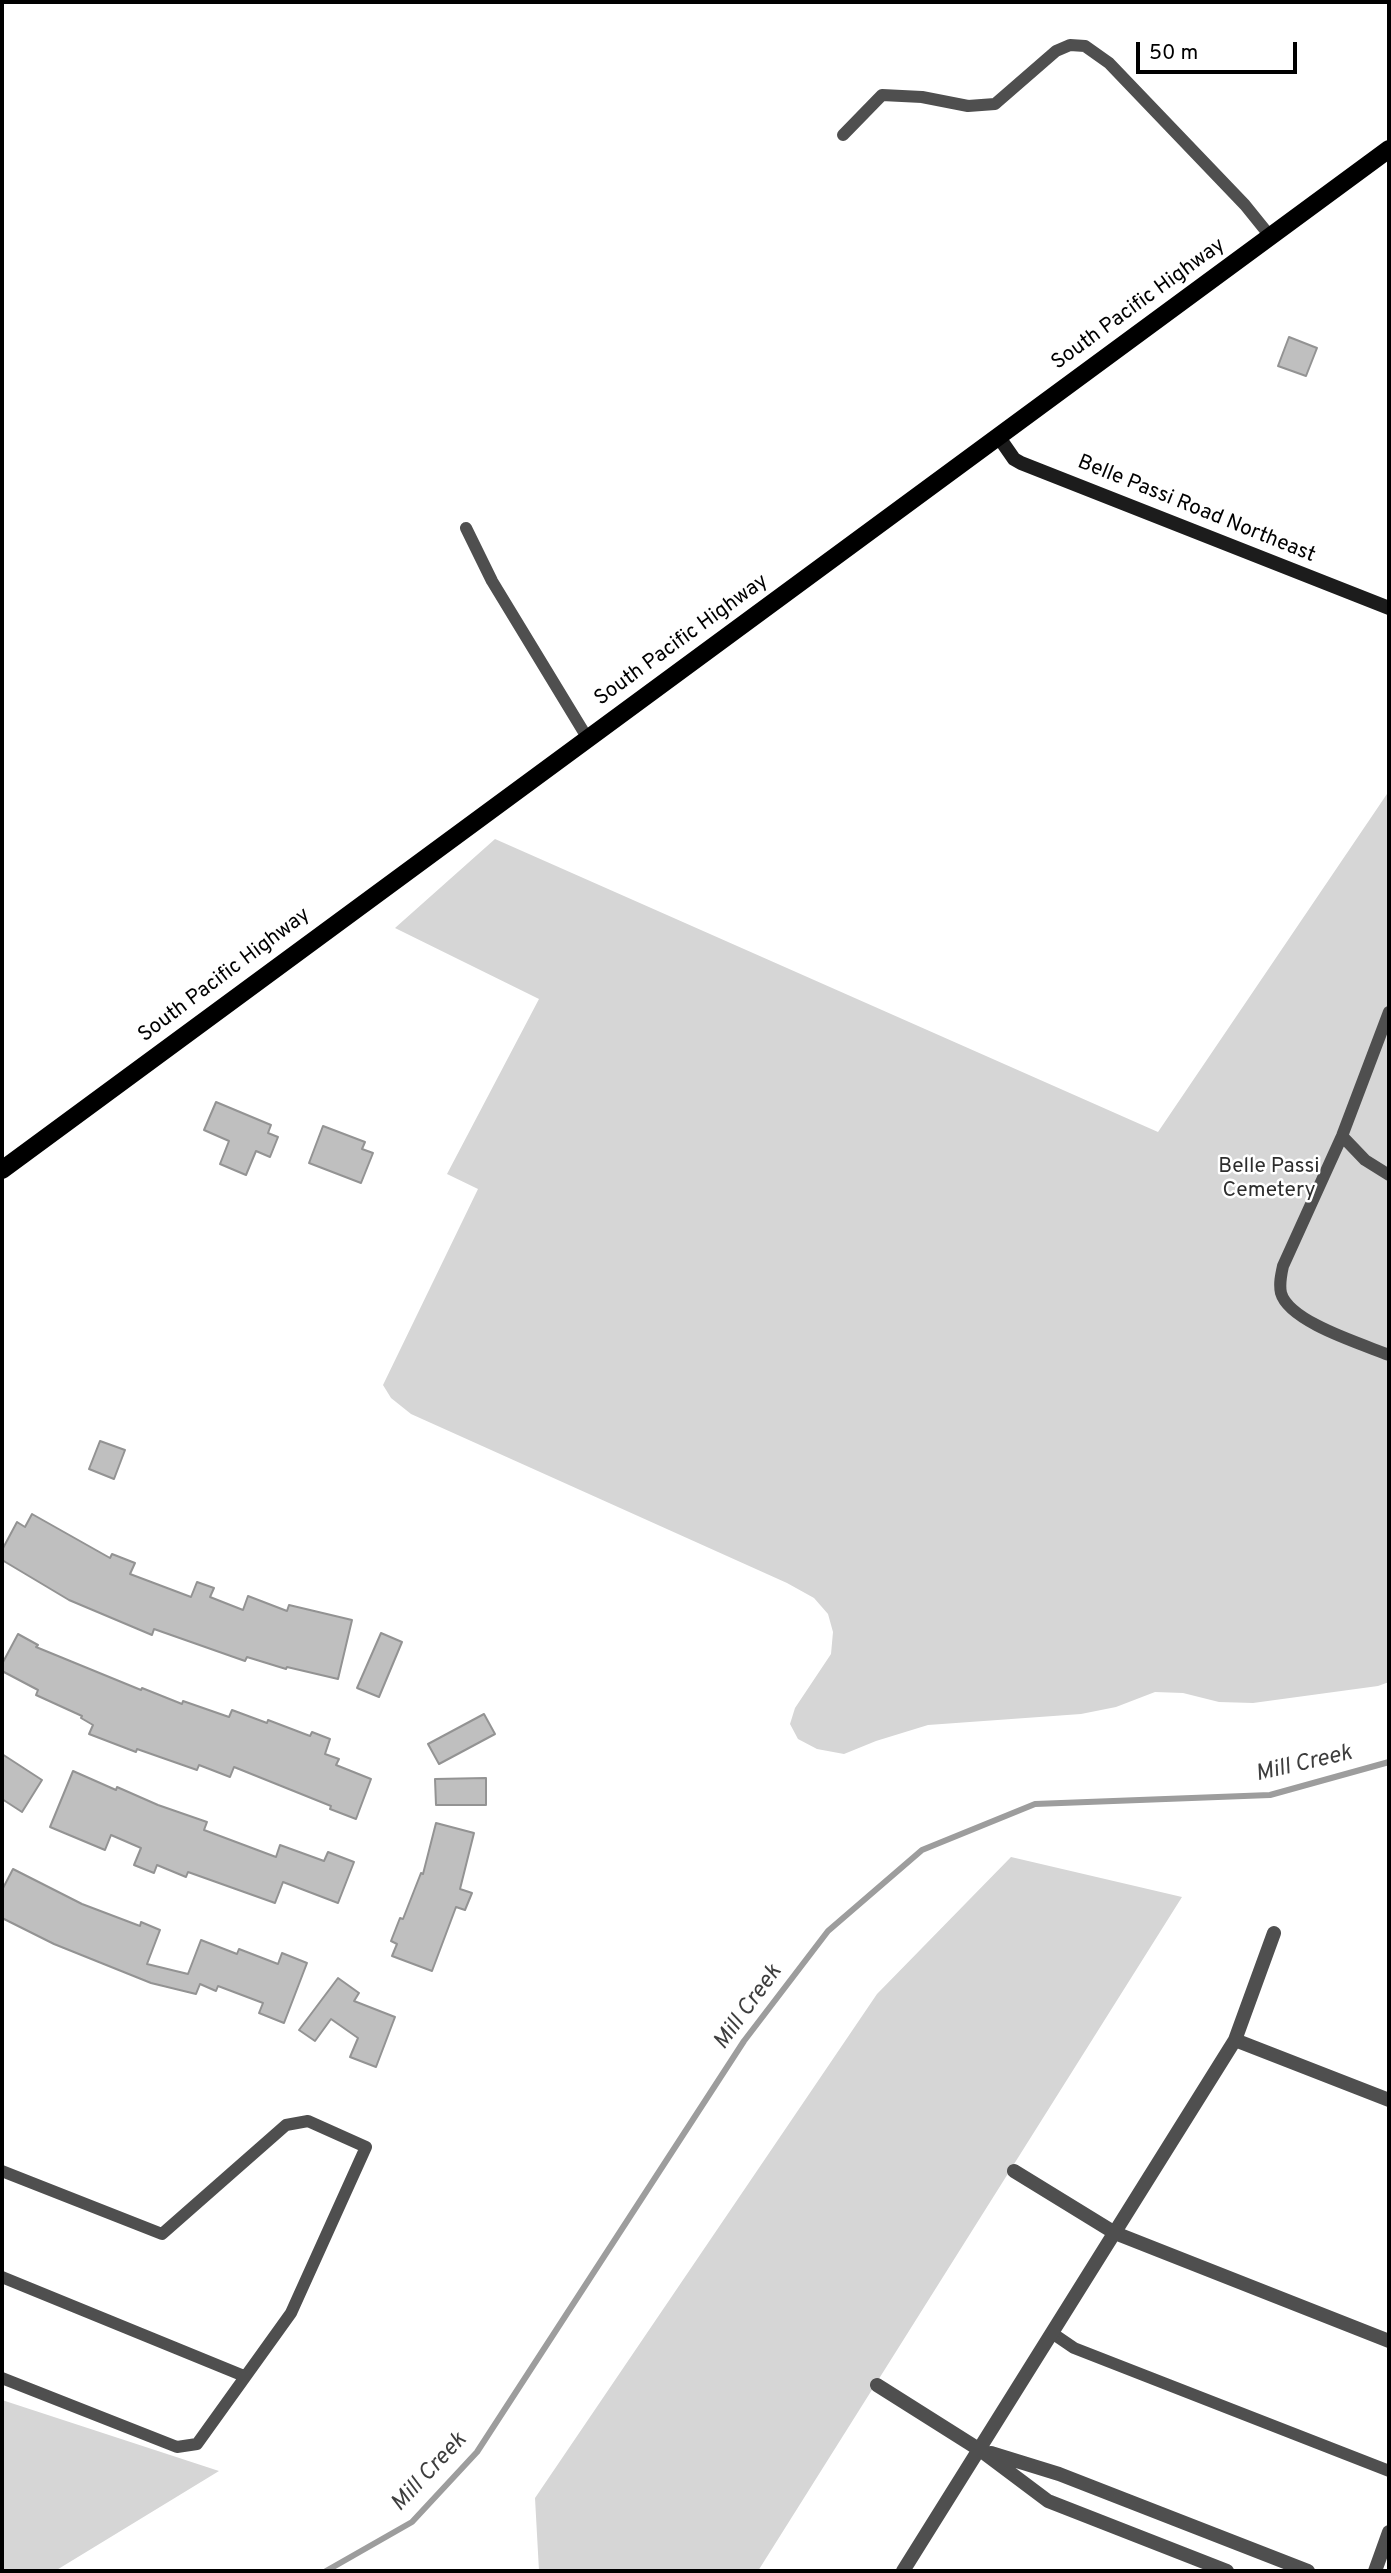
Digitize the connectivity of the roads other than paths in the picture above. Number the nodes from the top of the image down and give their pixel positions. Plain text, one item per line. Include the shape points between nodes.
1 (844, 135) dead end
2 (1389, 149) edge
3 (1270, 236) junction
4 (998, 436) junction
5 (466, 528) dead end
6 (1389, 608) edge
7 (588, 739) junction
8 (1389, 1012) edge
9 (1342, 1136) junction
10 (2, 1170) edge
11 (1389, 1175) edge
12 (1389, 1355) edge
13 (1274, 1933) dead end
14 (1235, 2040) junction
15 (1389, 2100) edge
16 (2, 2171) edge
17 (1014, 2171) dead end
18 (1115, 2233) junction
19 (2, 2277) edge
20 (1052, 2333) junction
21 (1389, 2341) edge
22 (244, 2376) junction
23 (2, 2378) edge
24 (877, 2385) dead end
25 (980, 2450) junction
26 (1389, 2471) edge
27 (1389, 2532) edge
28 (903, 2571) edge
29 (1227, 2571) edge
30 (1308, 2571) edge
31 (1375, 2571) edge

1 - 3 lane via 882,95 968,106 996,104 1056,51 1070,45 1084,47 1109,63
2 - 3 main road, South Pacific Highway
3 - 4 main road, South Pacific Highway
4 - 6 street, Belle Passi Road Northeast via 1021,463
4 - 7 main road, South Pacific Highway
5 - 7 lane via 492,581
7 - 10 main road, South Pacific Highway
8 - 9 lane
9 - 11 lane
9 - 12 lane via 1283,1266 1282,1295 1291,1310 1308,1321
13 - 14 street
14 - 15 street
14 - 18 street
16 - 22 lane via 162,2234 286,2125 308,2121 366,2147 291,2313
17 - 18 street
18 - 20 street
18 - 21 street
19 - 22 lane
20 - 25 street
20 - 26 lane via 1074,2348
22 - 23 lane via 197,2444 177,2447
24 - 25 street
25 - 28 street
25 - 29 street via 1048,2501
25 - 30 street via 1059,2474
27 - 31 street

